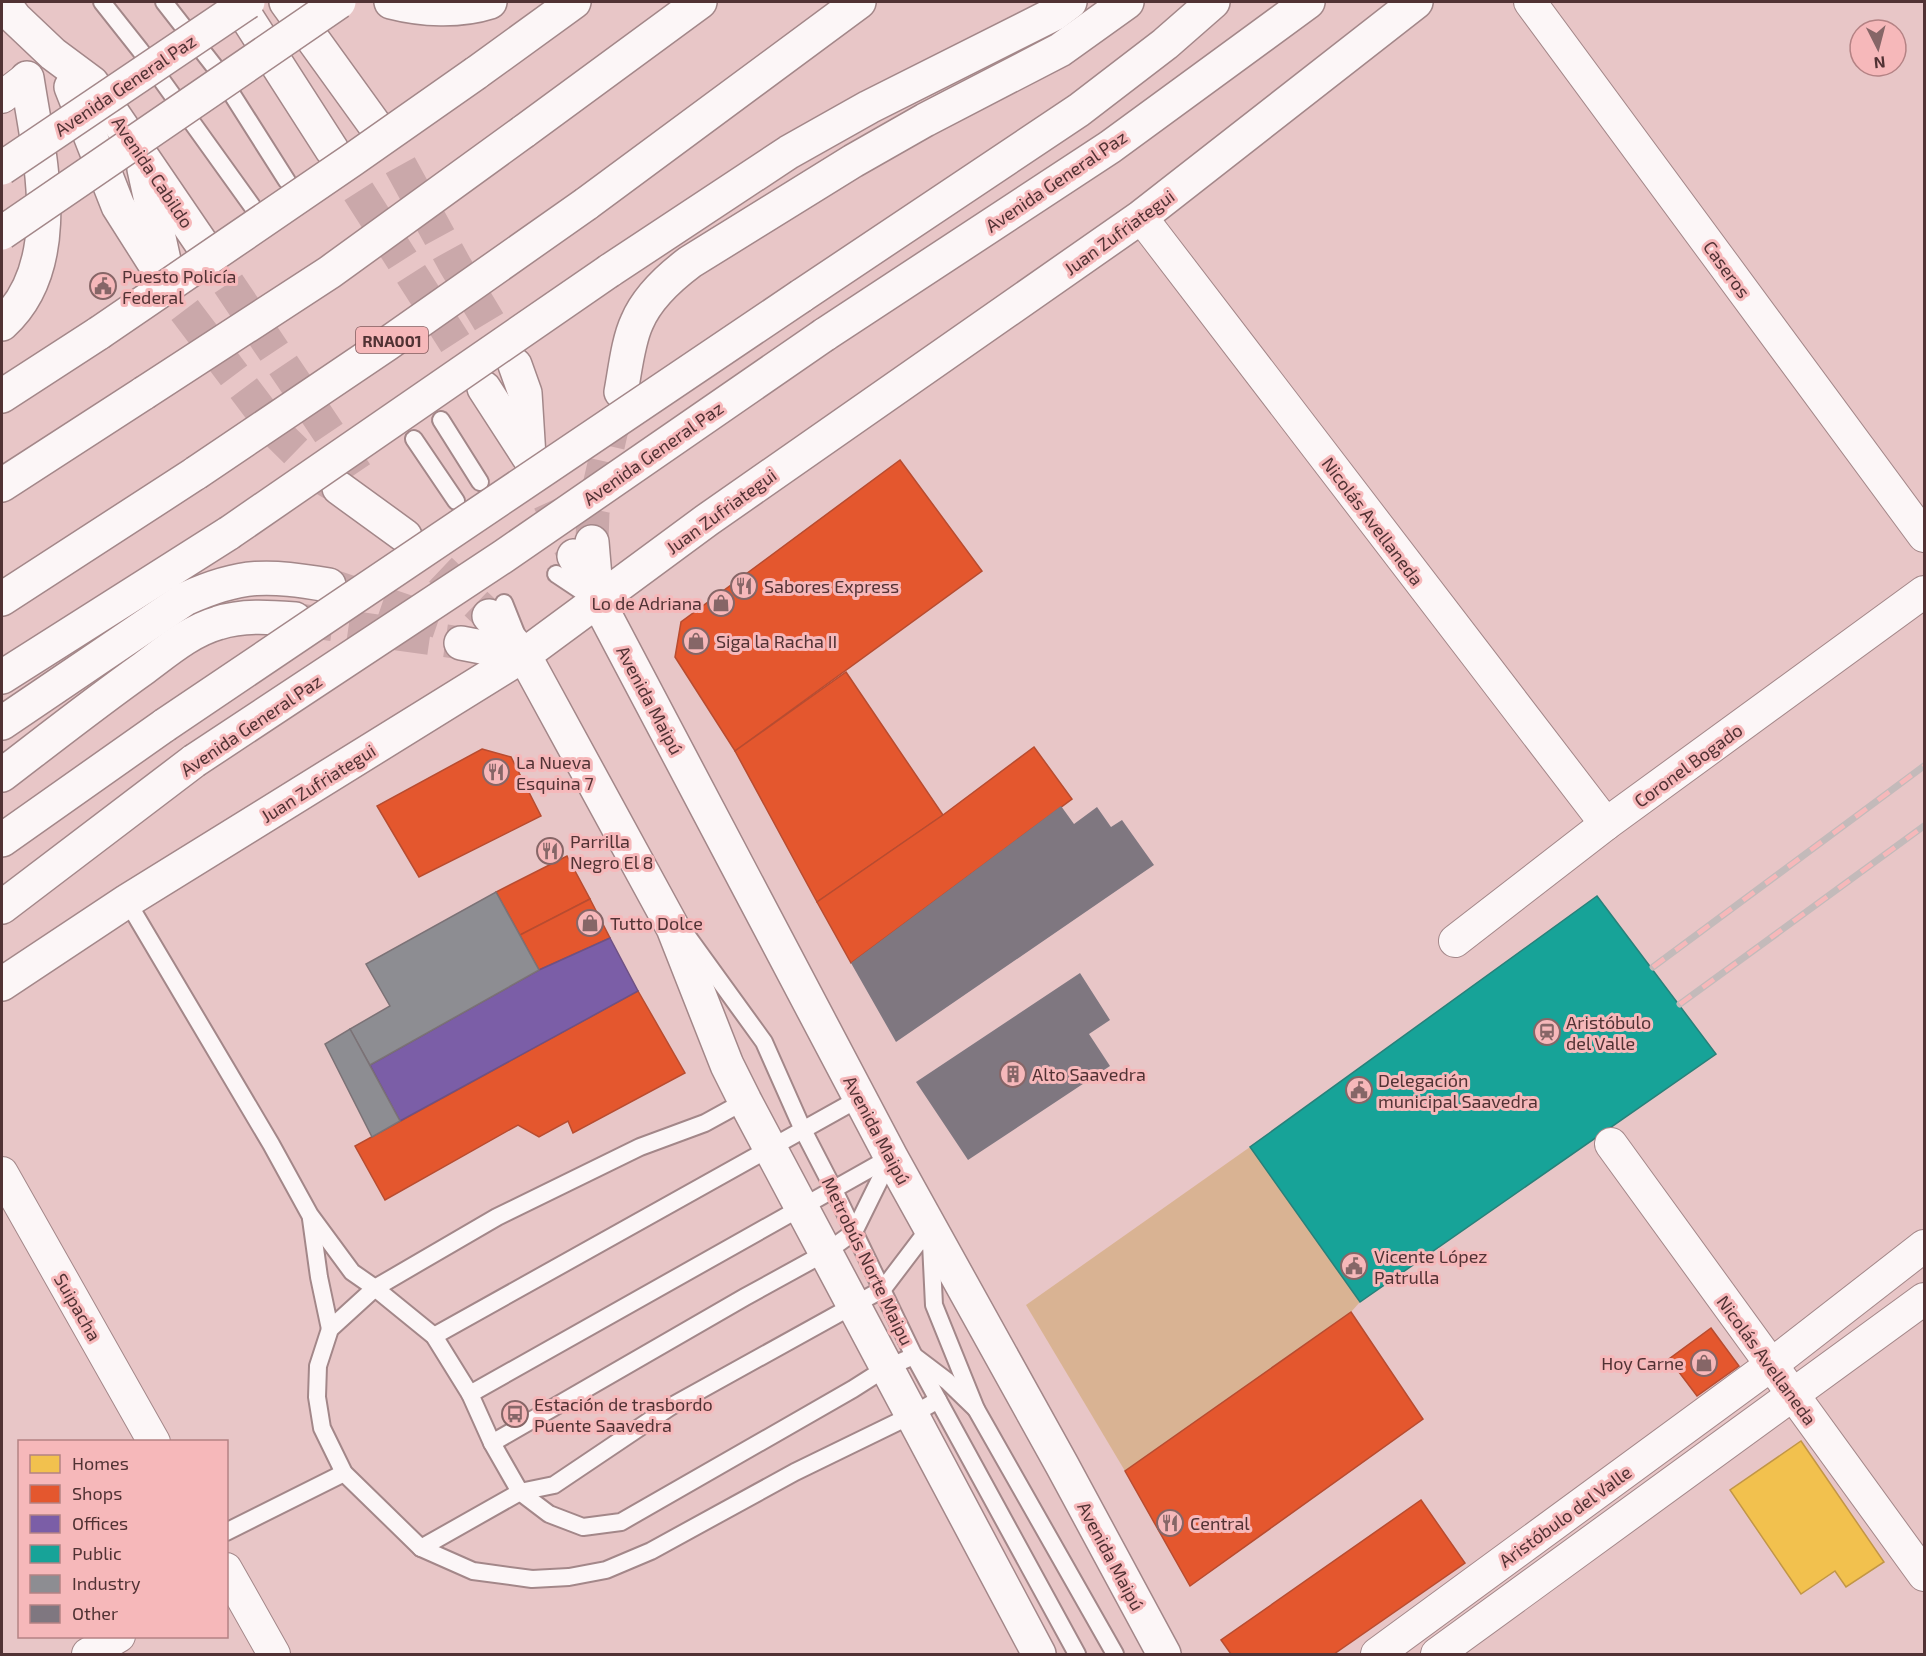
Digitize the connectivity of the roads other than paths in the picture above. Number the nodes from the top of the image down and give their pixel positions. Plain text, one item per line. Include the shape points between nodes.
1 (102, 2) edge
2 (164, 2) edge
3 (237, 2) edge
4 (248, 2) edge
5 (286, 2) edge
6 (339, 2) edge
7 (391, 2) edge
8 (490, 2) edge
9 (574, 2) edge
10 (700, 2) edge
11 (859, 2) edge
12 (1070, 2) edge
13 (1127, 2) edge
14 (1213, 2) edge
15 (1308, 2) edge
16 (1416, 2) edge
17 (1530, 2) edge
18 (9, 10) edge
19 (53, 54) junction
20 (27, 78) junction
21 (2, 98) edge
22 (374, 124) tunnel mouth
23 (332, 150) tunnel mouth
24 (140, 153) junction
25 (2, 168) edge
26 (287, 181) dead end
27 (252, 206) dead end
28 (1141, 217) junction
29 (2, 233) edge
30 (201, 243) tunnel mouth
31 (2, 324) edge
32 (515, 365) tunnel mouth
33 (484, 388) tunnel mouth
34 (621, 392) tunnel mouth
35 (2, 396) edge
36 (441, 420) dead end
37 (414, 440) dead end
38 (348, 482) tunnel mouth
39 (480, 482) dead end
40 (2, 485) edge
41 (456, 501) dead end
42 (405, 536) tunnel mouth
43 (1924, 536) edge
44 (574, 557) joint
45 (328, 585) tunnel mouth
46 (1924, 592) edge
47 (2, 600) edge
48 (597, 601) junction
49 (295, 619) tunnel mouth
50 (482, 624) joint
51 (524, 655) junction
52 (2, 677) edge
53 (2, 723) edge
54 (2, 775) edge
55 (1606, 824) junction
56 (2, 840) edge
57 (646, 878) junction
58 (127, 901) junction
59 (2, 907) edge
60 (1455, 941) dead end
61 (2, 984) edge
62 (860, 1098) junction
63 (745, 1101) junction
64 (803, 1130) junction
65 (1611, 1144) dead end
66 (769, 1148) junction
67 (891, 1157) junction
68 (2, 1173) edge
69 (833, 1188) junction
70 (801, 1207) junction
71 (310, 1215) junction
72 (930, 1227) junction
73 (854, 1232) junction
74 (1924, 1246) edge
75 (825, 1253) junction
76 (375, 1288) junction
77 (883, 1289) junction
78 (1924, 1299) edge
79 (853, 1305) junction
80 (330, 1329) junction
81 (434, 1336) junction
82 (900, 1362) junction
83 (1771, 1365) junction
84 (470, 1394) junction
85 (1793, 1396) junction
86 (925, 1407) junction
87 (976, 1409) junction
88 (153, 1440) edge
89 (492, 1443) junction
90 (344, 1473) junction
91 (520, 1492) junction
92 (228, 1531) edge
93 (421, 1548) junction
94 (228, 1574) edge
95 (1924, 1575) edge
96 (116, 1638) edge
97 (88, 1654) edge
98 (274, 1654) edge
99 (1039, 1654) edge
100 (1077, 1654) edge
101 (1115, 1654) edge
102 (1164, 1654) edge
103 (1377, 1654) edge
104 (1437, 1654) edge

1 - 27 lane
2 - 26 lane via 214,66
3 - 23 main road
4 - 25 main road, Avenida General Paz, bridge
5 - 22 main road
6 - 29 main road, bridge
7 - 8 main road via 457,8
9 - 35 main road, bridge via 352,160
10 - 40 main road, bridge via 330,272
11 - 47 main road, RNA001, bridge via 586,204 387,344
12 - 52 main road, bridge via 1054,14 789,152 229,532
13 - 34 main road via 1060,50 853,161 672,275 637,322
14 - 56 main road, bridge via 1079,110 165,725
15 - 59 main road, Avenida General Paz, bridge via 1110,147 824,335 504,556 194,761
16 - 28 main road, Juan Zufriategui
17 - 43 street, Caseros
18 - 19 main road, Avenida Cabildo
18 - 20 main road
19 - 24 main road, Avenida Cabildo via 92,82
19 - 24 main road, Avenida Cabildo via 74,95 118,206 164,281
20 - 21 street
20 - 31 main road via 43,198 42,248 27,293
24 - 30 main road, Avenida Cabildo
28 - 48 main road, Juan Zufriategui
28 - 55 street, Nicolás Avellaneda
32 - 33 main road via 525,393 530,457
36 - 39 lane
37 - 41 lane
38 - 42 main road
44 - 48 main road
44 - 48 lane
45 - 53 main road via 266,576 205,590 185,599
46 - 55 street, Coronel Bogado
48 - 51 main road, Juan Zufriategui
48 - 62 main road, Avenida Maipú
49 - 54 main road via 233,619 200,630 122,683
50 - 51 main road
50 - 51 lane
51 - 57 main road
51 - 58 main road, Juan Zufriategui
55 - 60 street, Coronel Bogado
57 - 63 main road via 673,928 726,1065
57 - 64 lane, Metrobús Norte Maipu via 764,1042
58 - 61 main road, Juan Zufriategui
58 - 71 lane
62 - 64 lane
62 - 67 main road, Avenida Maipú
63 - 66 main road
63 - 76 lane via 497,1217
64 - 66 lane
64 - 69 lane, Metrobús Norte Maipu
65 - 83 street, Nicolás Avellaneda
66 - 70 main road
66 - 81 lane
67 - 69 lane
67 - 72 main road, Avenida Maipú
67 - 73 lane
68 - 88 street, Suipacha
69 - 70 lane
69 - 73 lane, Metrobús Norte Maipu
70 - 75 main road
70 - 84 lane
71 - 76 lane via 352,1272
71 - 80 lane
72 - 77 lane
72 - 87 lane via 934,1305
72 - 102 main road, Avenida Maipú
73 - 75 lane
73 - 77 lane, Metrobús Norte Maipu
74 - 83 street, Aristóbulo del Valle
75 - 79 main road
75 - 89 lane
76 - 80 lane
76 - 81 lane
77 - 79 lane
77 - 82 lane, Metrobús Norte Maipu
78 - 85 street, Aristóbulo del Valle
79 - 82 main road
79 - 91 lane via 670,1407 554,1485
80 - 90 lane via 318,1366 317,1396 322,1428
81 - 84 lane
82 - 86 main road
82 - 87 lane via 947,1381
82 - 91 lane via 621,1522 583,1527 549,1514
83 - 85 street, Nicolás Avellaneda
83 - 103 street, Aristóbulo del Valle
84 - 89 lane
85 - 95 street, Nicolás Avellaneda
85 - 104 street, Aristóbulo del Valle
86 - 93 lane via 651,1551 606,1570 532,1579 473,1571
86 - 99 main road
86 - 100 lane
87 - 101 lane
89 - 91 lane
90 - 92 lane
90 - 93 lane
91 - 93 lane
94 - 98 street
96 - 97 street

